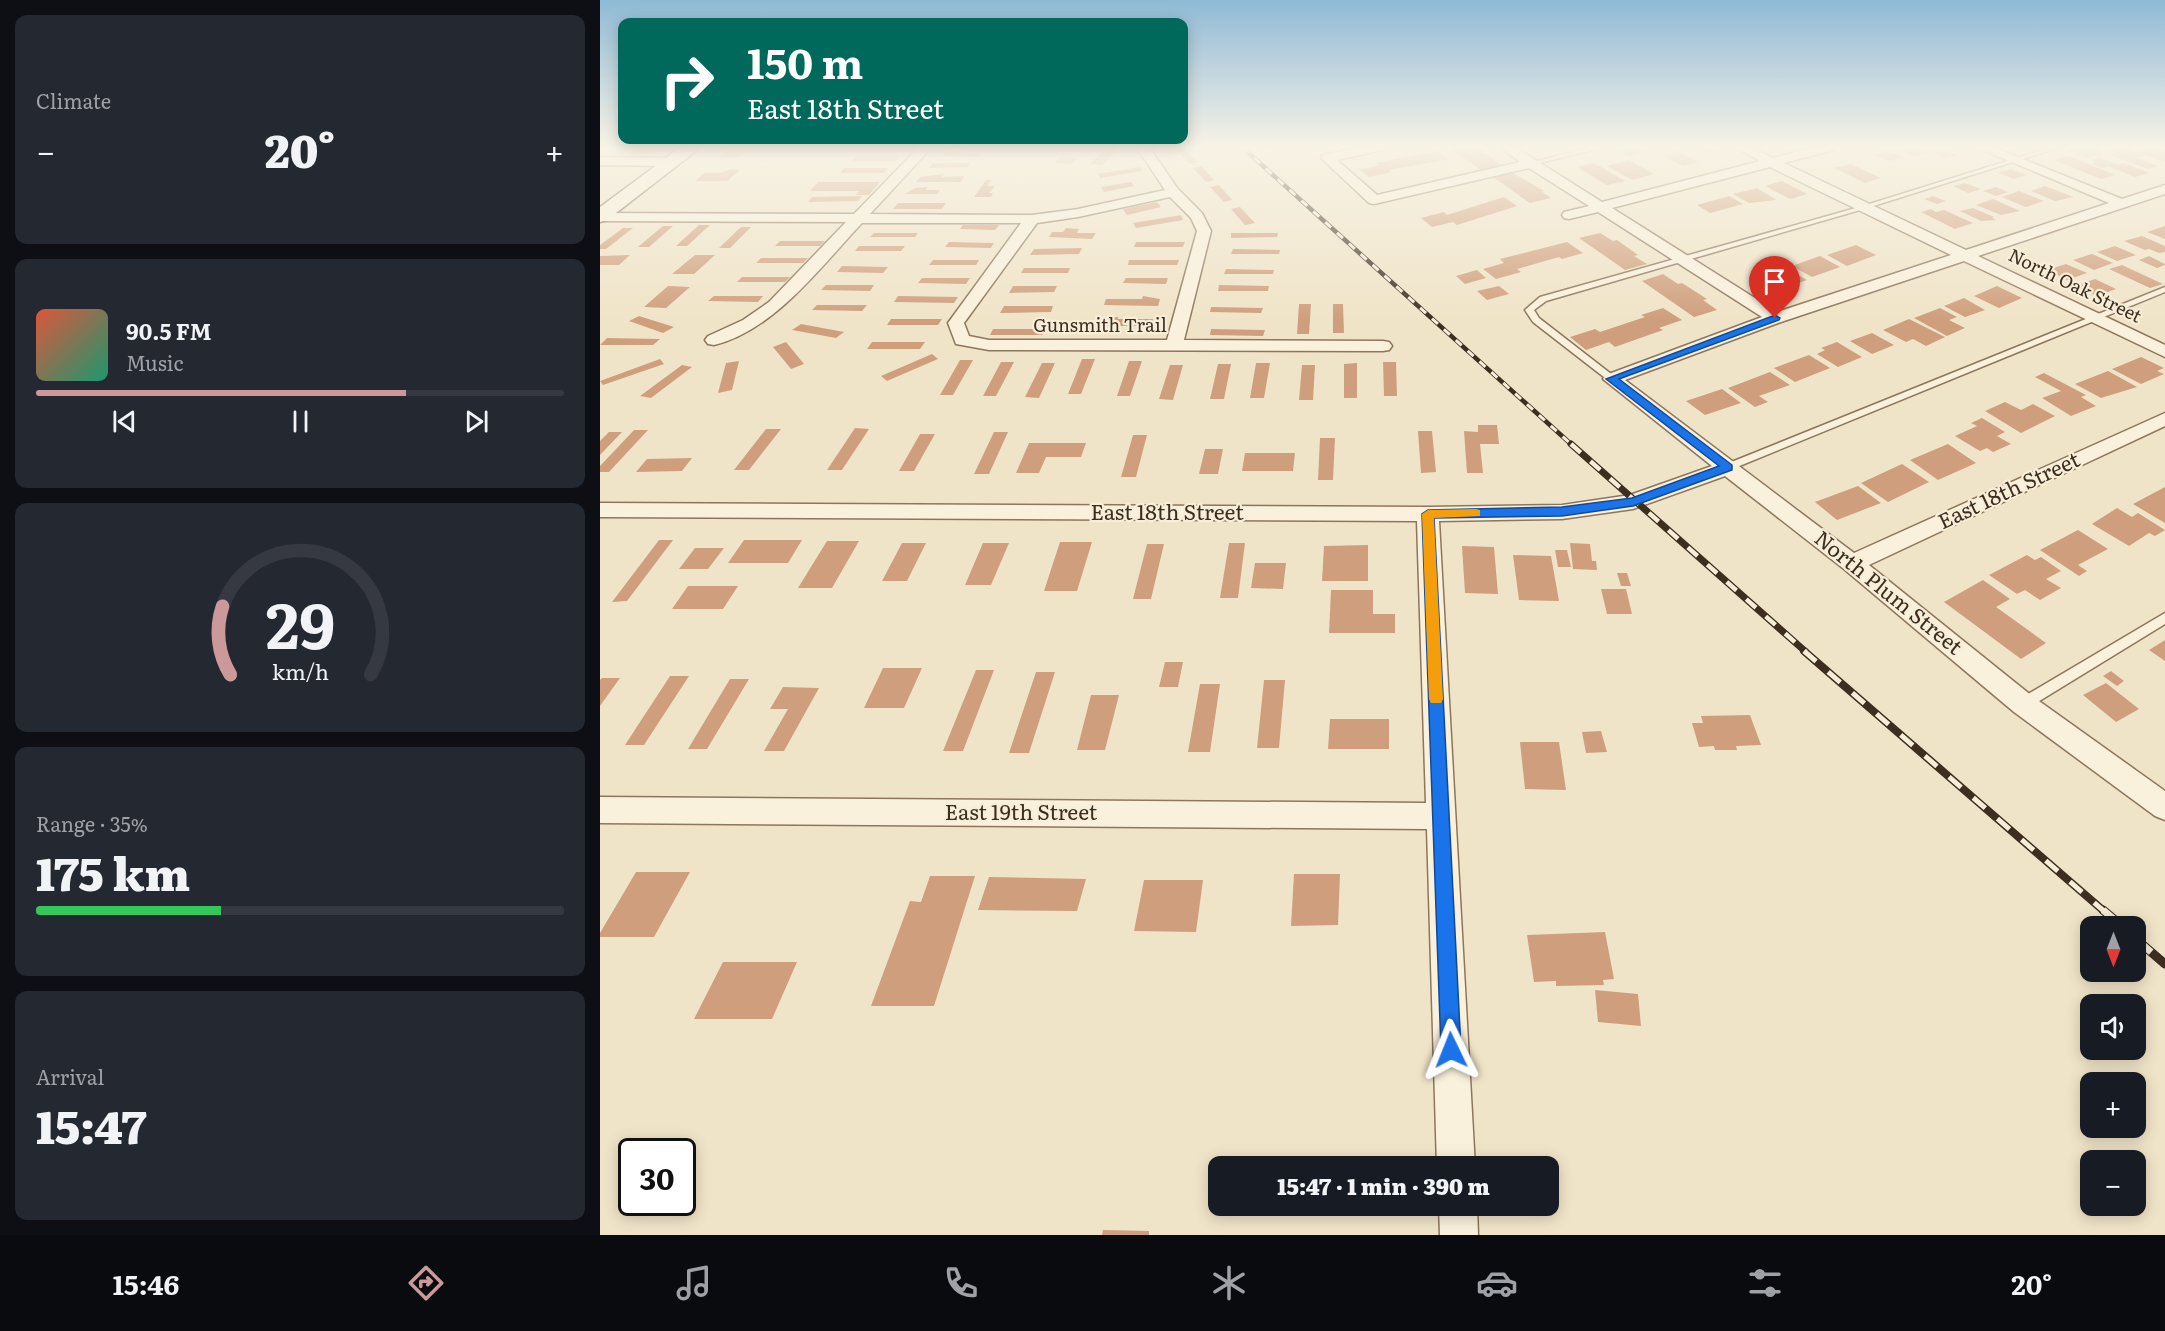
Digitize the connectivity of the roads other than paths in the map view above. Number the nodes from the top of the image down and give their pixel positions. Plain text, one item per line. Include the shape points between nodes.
1 (615, 205) edge
2 (872, 205) edge
3 (1116, 205) edge
4 (1186, 205) edge
5 (1596, 205) edge
6 (1609, 205) edge
7 (1860, 205) edge
8 (1873, 205) edge
9 (2116, 205) edge
10 (1600, 207) junction
11 (1865, 207) junction
12 (1569, 215) dead end
13 (600, 216) edge
14 (860, 218) junction
15 (1032, 219) junction
16 (1964, 254) junction
17 (1682, 259) junction
18 (2165, 289) edge
19 (1775, 318) junction
20 (2094, 318) junction
21 (714, 340) dead end
22 (1174, 345) junction
23 (1383, 346) dead end
24 (2165, 352) edge
25 (1612, 379) junction
26 (2165, 419) edge
27 (1728, 467) junction
28 (600, 510) edge
29 (1428, 514) junction
30 (1852, 562) junction
31 (2165, 618) edge
32 (2023, 704) junction
33 (2165, 807) edge
34 (600, 810) edge
35 (1441, 816) junction
36 (1456, 1156) edge
37 (1458, 1216) edge
38 (1459, 1235) edge

1 - 13 main road
2 - 14 street
3 - 15 street
4 - 22 street via 1204,231
5 - 10 street
6 - 10 street
7 - 11 street, North Oak Street
8 - 11 lane
9 - 16 street
10 - 12 street
10 - 17 street
11 - 16 street, North Oak Street
11 - 17 lane
13 - 14 street
14 - 15 street
14 - 21 street via 775,305 749,324
15 - 22 street, Gunsmith Trail via 956,323 962,340 989,345
16 - 19 street
16 - 20 street, North Oak Street
17 - 19 street
17 - 25 lane via 1543,299 1529,310 1536,320
18 - 20 lane
19 - 25 street
20 - 24 street, North Oak Street
20 - 27 lane
22 - 23 street, Gunsmith Trail
25 - 27 street, North Plum Street
26 - 30 street, East 18th Street
27 - 29 street, East 18th Street via 1633,502 1562,512
27 - 30 street, North Plum Street
28 - 29 street, East 18th Street
29 - 35 street
30 - 32 street, North Plum Street
31 - 32 lane
32 - 33 street, North Plum Street
34 - 35 street, East 19th Street
35 - 36 street
37 - 38 street

